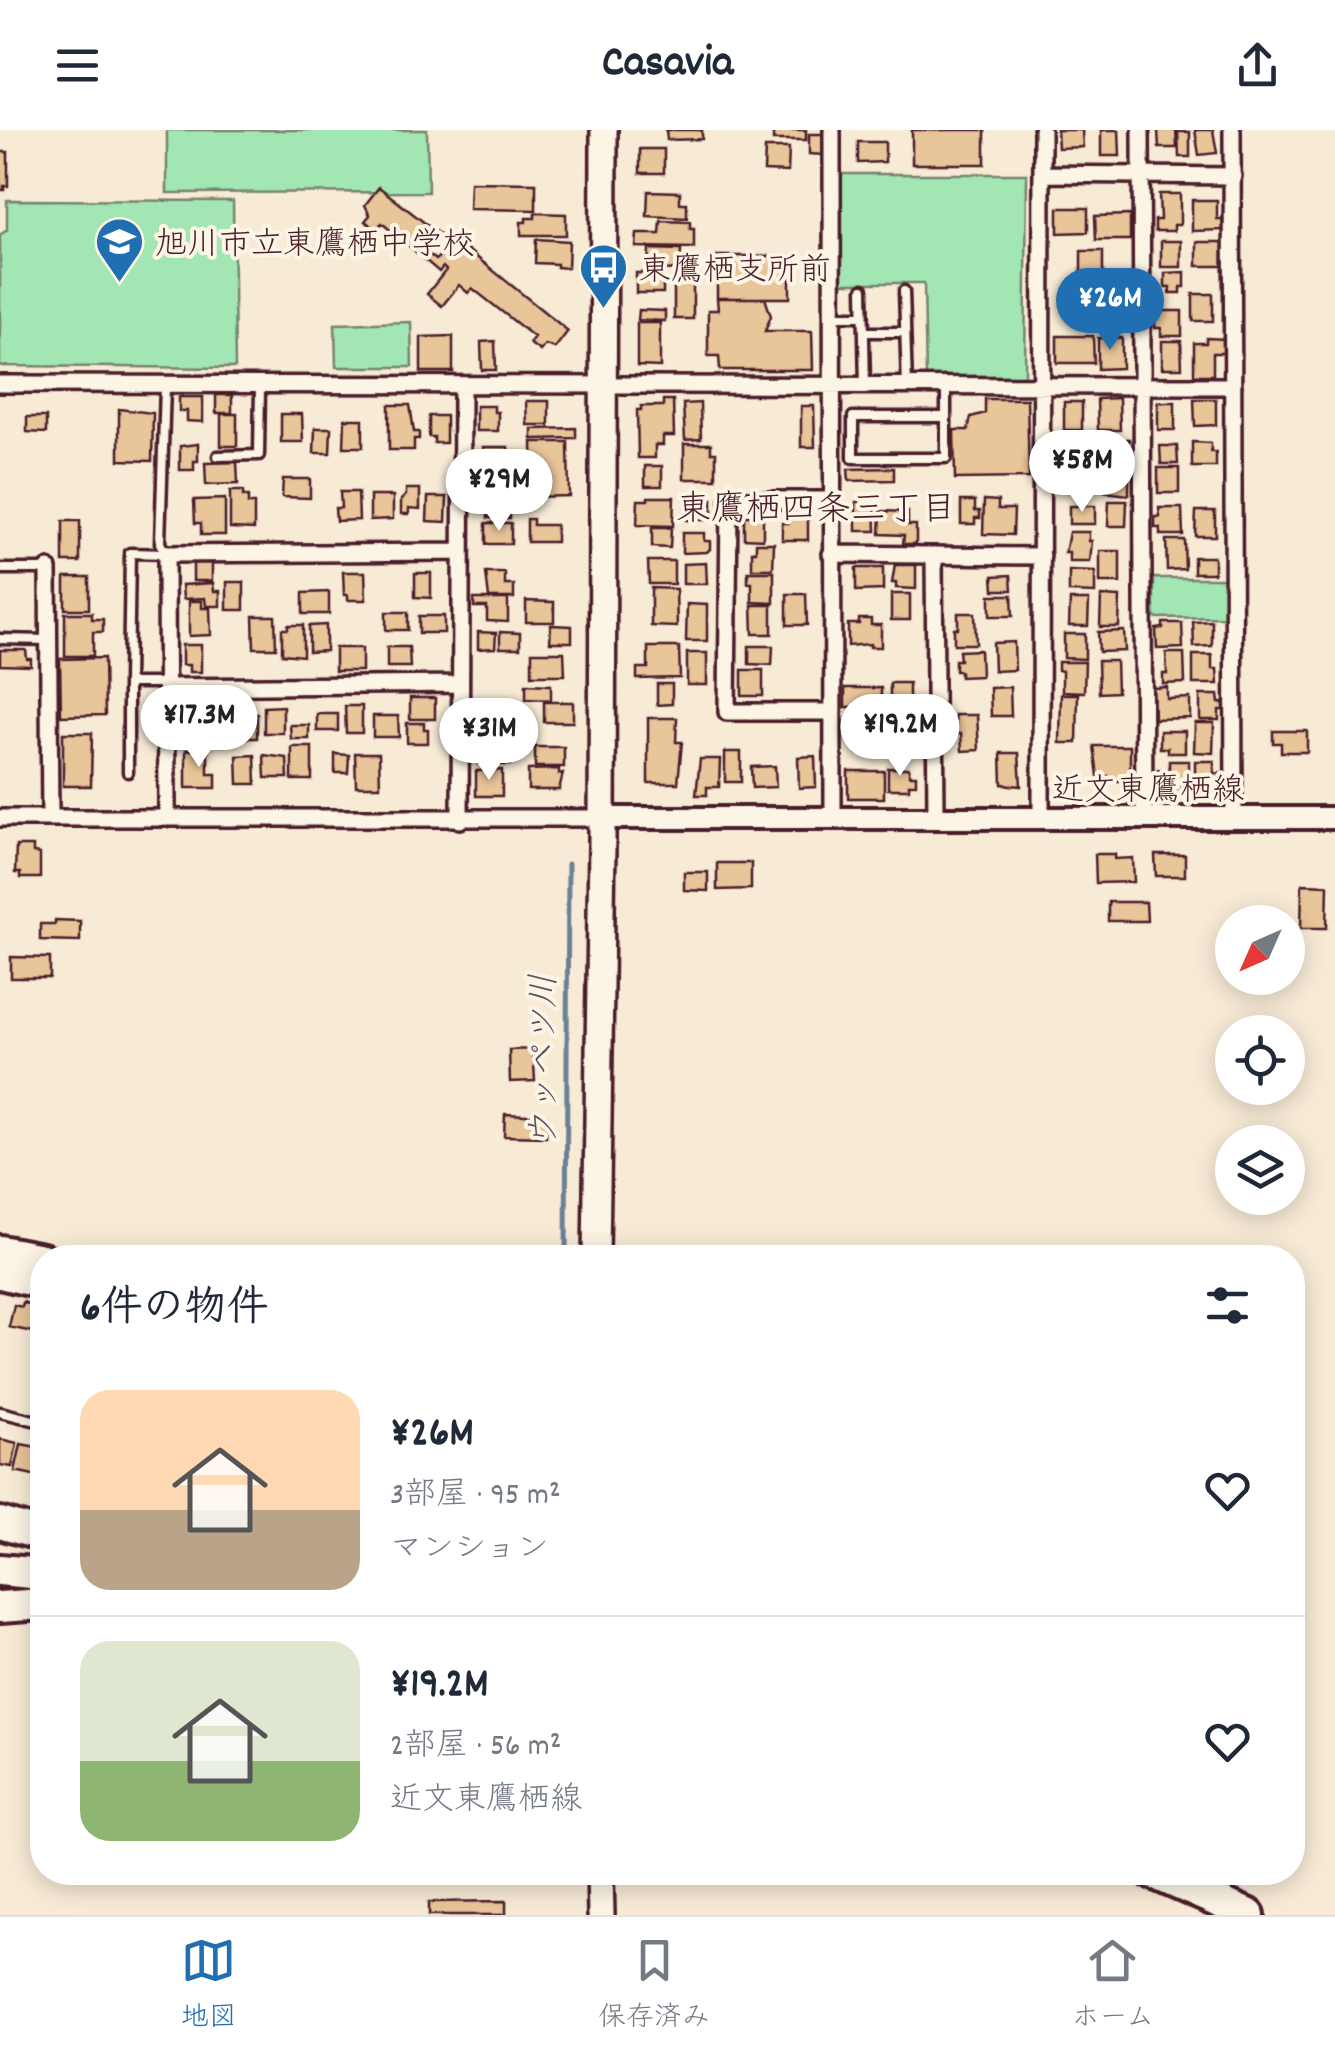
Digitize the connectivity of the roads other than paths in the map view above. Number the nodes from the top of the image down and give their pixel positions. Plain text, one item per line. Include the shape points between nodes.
1 (604, 130) edge
2 (832, 130) edge
3 (1042, 130) edge
4 (1141, 130) edge
5 (1232, 130) edge
6 (1042, 174) junction
7 (1141, 174) junction
8 (1233, 176) junction
9 (863, 289) dead end
10 (904, 291) dead end
11 (832, 316) junction
12 (864, 316) junction
13 (864, 332) junction
14 (905, 332) junction
15 (0, 384) edge
16 (165, 385) junction
17 (260, 386) junction
18 (1144, 386) junction
19 (1233, 386) junction
20 (462, 387) junction
21 (603, 387) junction
22 (832, 387) junction
23 (865, 387) junction
24 (907, 387) junction
25 (946, 387) junction
26 (1042, 387) junction
27 (946, 417) junction
28 (831, 444) junction
29 (853, 444) junction
30 (218, 456) dead end
31 (831, 500) junction
32 (460, 552) junction
33 (166, 554) junction
34 (831, 554) junction
35 (934, 555) junction
36 (1042, 556) junction
37 (0, 569) edge
38 (48, 569) joint
39 (0, 639) edge
40 (48, 640) junction
41 (128, 683) junction
42 (460, 684) junction
43 (165, 685) junction
44 (832, 712) junction
45 (128, 772) dead end
46 (168, 816) junction
47 (936, 817) junction
48 (0, 818) edge
49 (50, 818) junction
50 (602, 818) junction
51 (833, 818) junction
52 (1041, 818) junction
53 (1234, 818) junction
54 (1335, 818) edge
55 (1144, 819) junction
56 (460, 820) junction
57 (596, 1245) edge
58 (0, 1251) edge
59 (30, 1266) edge
60 (30, 1271) edge
61 (0, 1273) edge
62 (0, 1412) edge
63 (30, 1419) edge
64 (0, 1523) edge
65 (30, 1532) edge
66 (0, 1544) edge
67 (30, 1547) edge
68 (0, 1570) edge
69 (30, 1573) edge
70 (30, 1605) edge
71 (0, 1607) edge
72 (600, 1885) edge
73 (1181, 1885) edge
74 (1197, 1885) edge
75 (601, 1915) edge
76 (1251, 1915) edge

1 - 21 main road
2 - 11 street
3 - 6 street
4 - 7 street
5 - 8 street
6 - 7 street
6 - 26 street
7 - 8 street
7 - 18 street
8 - 19 street
9 - 12 lane
10 - 14 lane
11 - 12 lane
11 - 22 street
12 - 13 lane
13 - 14 lane
13 - 23 lane
14 - 24 lane
15 - 16 street
16 - 17 street
16 - 33 lane via 160,543
17 - 20 street
17 - 30 lane via 259,455
18 - 19 street
18 - 26 street
18 - 55 street
19 - 53 street
20 - 21 street
20 - 32 street
21 - 22 street
21 - 50 main road
22 - 23 street
22 - 28 street
23 - 24 street
24 - 25 street
25 - 26 street
25 - 27 lane
26 - 36 street
27 - 29 lane via 853,417
27 - 29 lane via 946,458 854,458
28 - 29 lane
28 - 31 street
31 - 34 street
31 - 44 street via 729,500 727,712
32 - 33 street
32 - 42 street
33 - 41 lane via 130,553
33 - 43 street
34 - 35 street
34 - 44 street
35 - 36 street
35 - 47 street
36 - 52 street
37 - 38 lane
38 - 40 street
39 - 40 lane
40 - 49 street
41 - 43 lane
41 - 45 lane
42 - 43 street
42 - 56 street
43 - 46 street
44 - 51 street
46 - 49 street
46 - 56 street
47 - 51 street, 近文東鷹栖線
47 - 52 street, 近文東鷹栖線
48 - 49 street
50 - 51 street, 近文東鷹栖線
50 - 56 street
50 - 57 main road
52 - 55 street, 近文東鷹栖線
53 - 54 street, 近文東鷹栖線
53 - 55 street, 近文東鷹栖線
58 - 59 highway
60 - 61 highway
62 - 63 lane
64 - 65 highway
66 - 67 highway
68 - 69 highway
70 - 71 highway
72 - 75 main road
73 - 76 highway
74 - 76 highway

